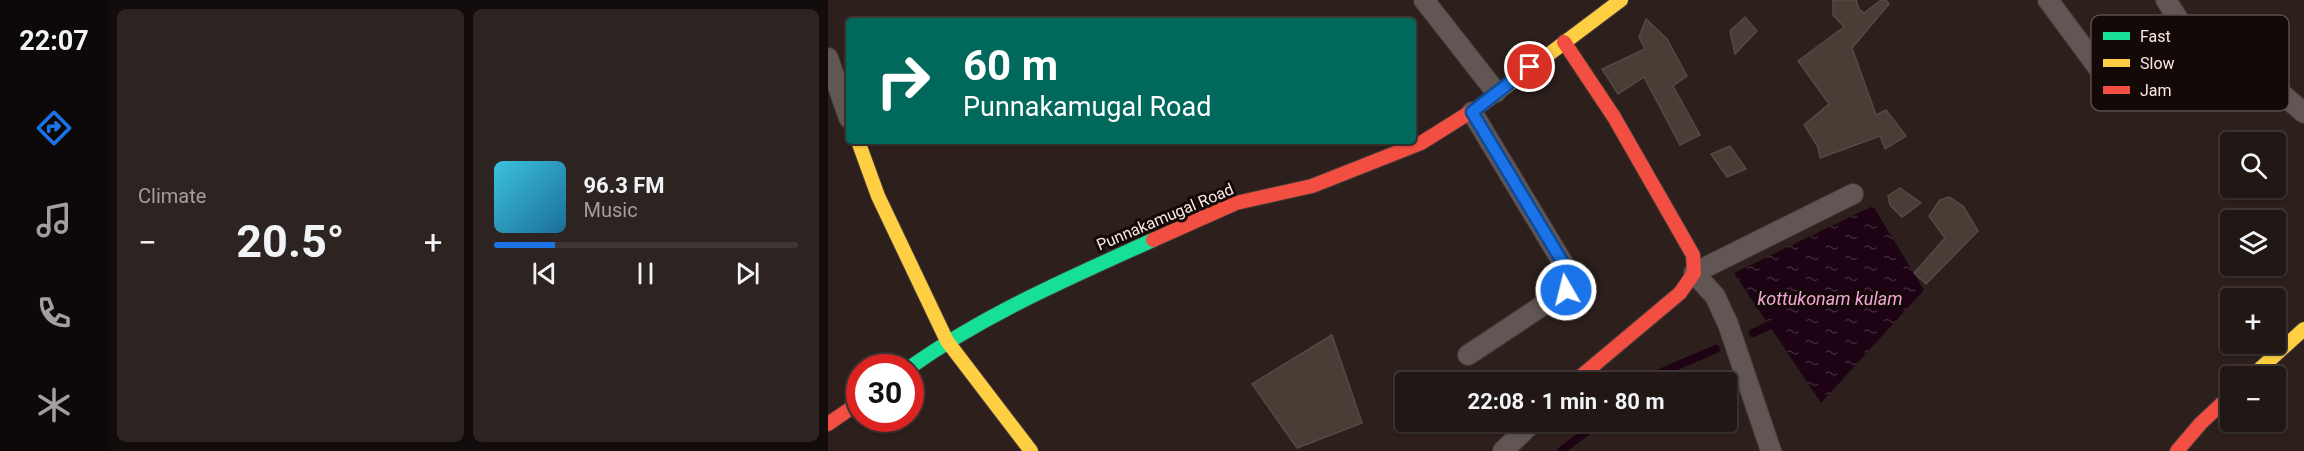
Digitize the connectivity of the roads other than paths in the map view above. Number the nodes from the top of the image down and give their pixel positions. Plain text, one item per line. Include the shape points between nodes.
1 (1424, 0) edge
2 (1621, 0) edge
3 (2048, 0) edge
4 (2166, 0) edge
5 (2176, 15) edge
6 (1564, 42) junction
7 (828, 58) edge
8 (2091, 58) edge
9 (1496, 92) junction
10 (2289, 100) edge
11 (846, 109) edge
12 (1472, 112) junction
13 (2304, 113) edge
14 (859, 144) edge
15 (1853, 194) dead end
16 (1694, 273) junction
17 (2304, 329) edge
18 (947, 341) junction
19 (1468, 355) dead end
20 (924, 357) edge
21 (2263, 366) edge
22 (1586, 372) edge
23 (2220, 405) edge
24 (846, 412) edge
25 (828, 424) edge
26 (1523, 432) edge
27 (1031, 451) edge
28 (1503, 451) edge
29 (1771, 451) edge
30 (2176, 451) edge

1 - 9 street
2 - 6 street, Punnakamugal Road
3 - 8 street
4 - 5 street
6 - 9 street, Punnakamugal Road
6 - 16 street via 1614,117 1693,255
7 - 11 street
9 - 12 street, Punnakamugal Road
10 - 13 street
12 - 18 street, Punnakamugal Road via 1421,143 1342,175 1236,203 1196,220 1030,296
12 - 19 street via 1552,243 1569,279 1566,290
14 - 18 street via 878,195
15 - 16 street
16 - 22 street via 1680,293
16 - 29 street via 1715,296 1728,324
17 - 21 street
18 - 20 street, Punnakamugal Road
18 - 27 street
23 - 30 street
24 - 25 street
26 - 28 street

